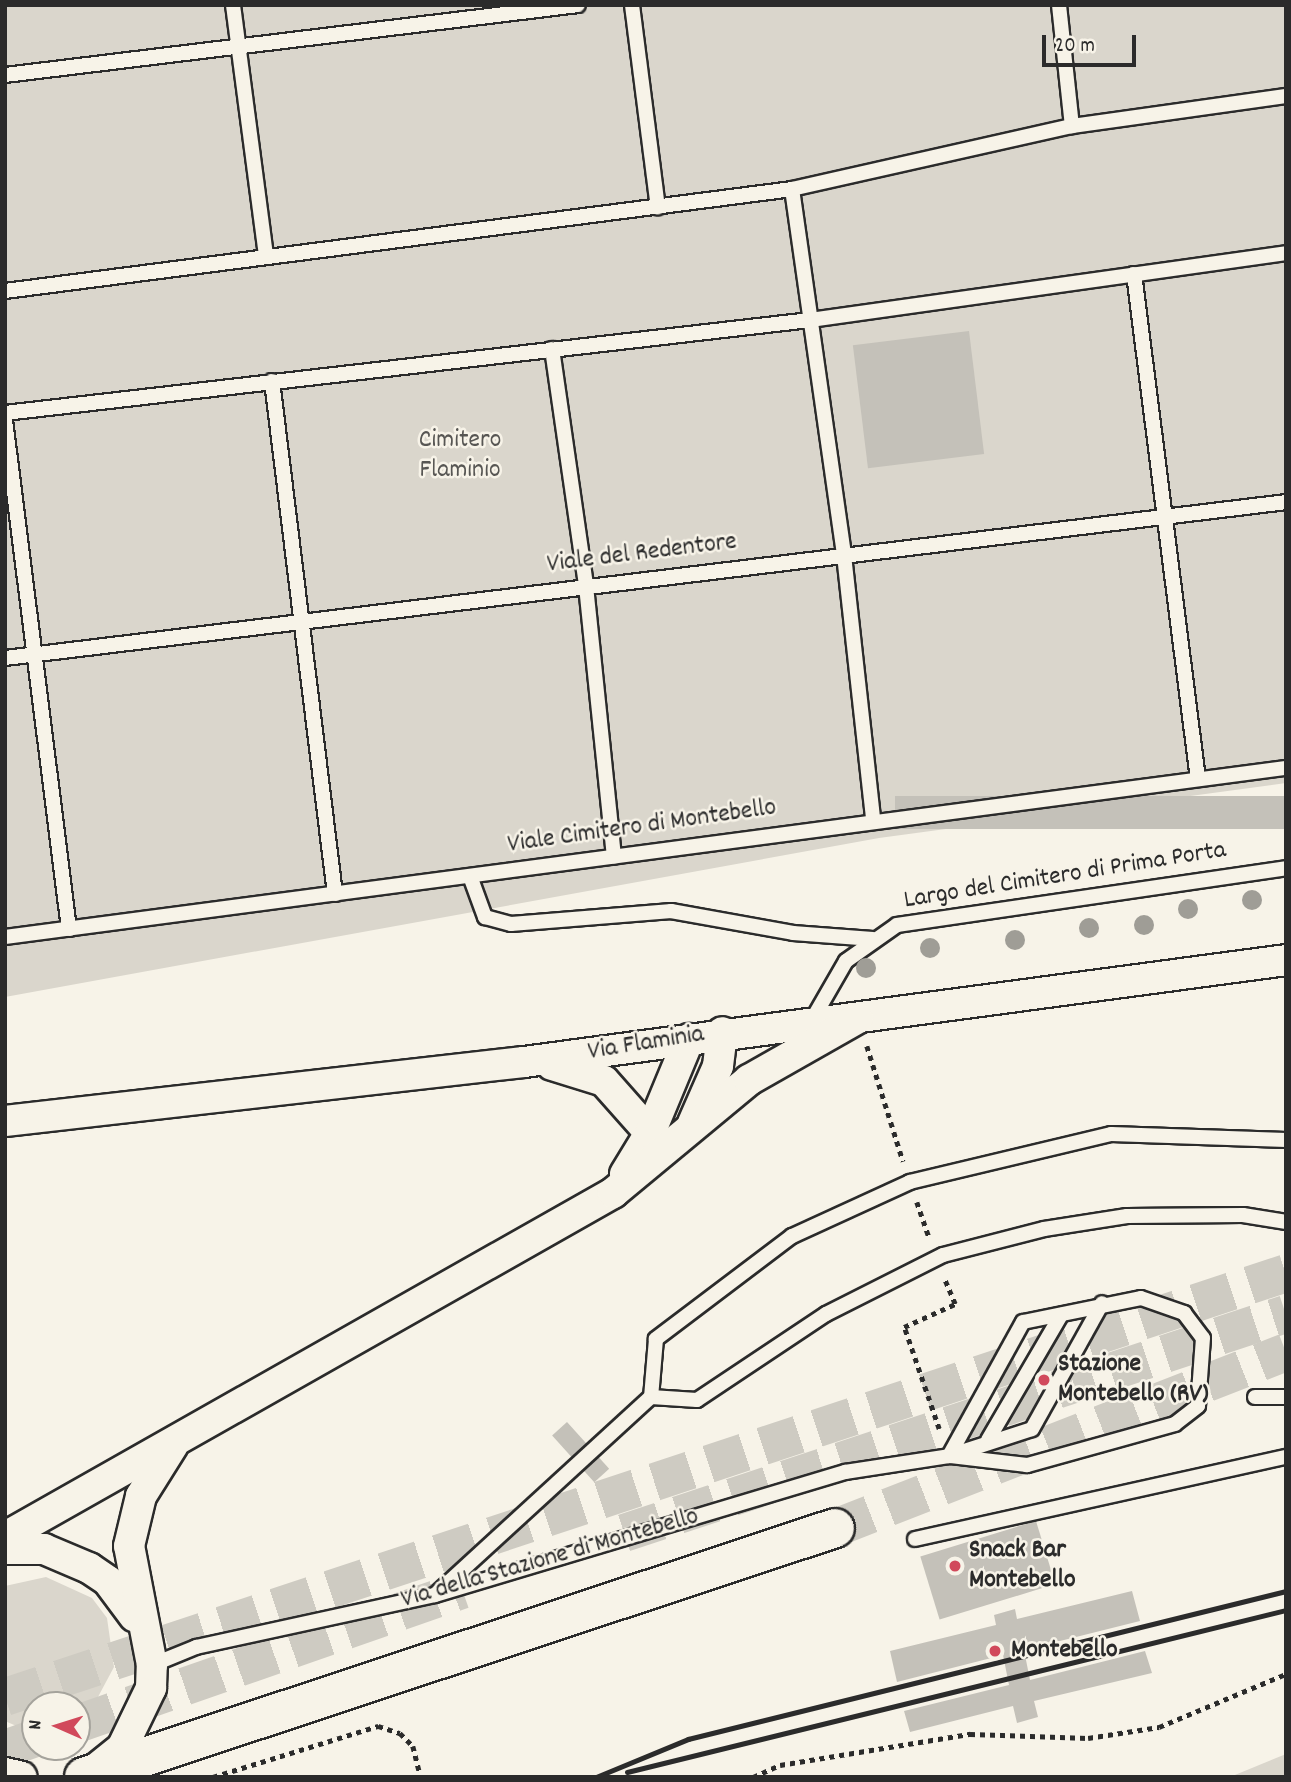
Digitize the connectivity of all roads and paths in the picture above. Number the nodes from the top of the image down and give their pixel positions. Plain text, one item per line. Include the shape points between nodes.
1 (233, 5) edge
2 (578, 5) edge
3 (632, 5) edge
4 (1059, 5) edge
5 (239, 47) junction
6 (5, 75) edge
7 (1286, 96) edge
8 (1072, 126) junction
9 (792, 189) junction
10 (658, 207) junction
11 (1286, 253) edge
12 (266, 257) junction
13 (1134, 274) junction
14 (5, 291) edge
15 (810, 320) junction
16 (552, 349) junction
17 (272, 382) junction
18 (5, 413) edge
19 (5, 420) edge
20 (1286, 502) edge
21 (1165, 517) junction
22 (844, 555) junction
23 (586, 586) junction
24 (302, 621) junction
25 (34, 654) junction
26 (5, 658) edge
27 (1286, 768) edge
28 (1198, 779) junction
29 (873, 818) junction
30 (614, 857) junction
31 (1286, 868) edge
32 (470, 876) junction
33 (335, 894) junction
34 (69, 929) junction
35 (5, 937) edge
36 (873, 939) junction
37 (1286, 960) edge
38 (864, 1014) junction
39 (812, 1020) junction
40 (722, 1032) junction
41 (689, 1039) junction
42 (868, 1056) dead end
43 (524, 1062) junction
44 (5, 1121) edge
45 (691, 1130) junction
46 (650, 1133) junction
47 (1286, 1140) edge
48 (899, 1150) dead end
49 (614, 1193) junction
50 (918, 1204) dead end
51 (1286, 1222) edge
52 (925, 1226) dead end
53 (950, 1291) dead end
54 (1102, 1303) junction
55 (1061, 1315) junction
56 (651, 1397) junction
57 (1255, 1397) dead end
58 (1286, 1397) edge
59 (179, 1437) junction
60 (988, 1440) junction
61 (949, 1456) junction
62 (1286, 1457) edge
63 (835, 1528) tunnel mouth
64 (5, 1537) edge
65 (915, 1539) dead end
66 (5, 1549) edge
67 (435, 1595) junction
68 (141, 1628) junction
69 (152, 1665) junction
70 (1286, 1674) edge
71 (5, 1773) edge
72 (22, 1777) edge
73 (83, 1777) edge
74 (213, 1777) edge
75 (421, 1777) edge
76 (753, 1777) edge

1 - 5 lane
2 - 5 lane
3 - 10 lane
4 - 8 lane
5 - 6 lane
5 - 12 lane
7 - 8 lane
8 - 9 lane
9 - 10 lane
9 - 15 lane
10 - 12 lane
11 - 13 lane
12 - 14 lane
13 - 15 lane
13 - 21 lane
15 - 16 lane
15 - 22 lane
16 - 17 lane
16 - 23 lane
17 - 18 lane
17 - 24 lane
19 - 25 lane
20 - 21 lane, Viale del Redentore
21 - 22 lane, Viale del Redentore
21 - 28 lane
22 - 23 lane, Viale del Redentore
22 - 29 lane
23 - 24 lane, Viale del Redentore
23 - 30 lane
24 - 25 lane, Viale del Redentore
24 - 33 lane
25 - 26 lane, Viale del Redentore
25 - 34 lane
27 - 28 lane, Viale Cimitero di Montebello
28 - 29 lane, Viale Cimitero di Montebello
29 - 30 lane, Viale Cimitero di Montebello
30 - 32 lane, Viale Cimitero di Montebello
31 - 36 lane, Largo del Cimitero di Prima Porta via 927,918
32 - 33 lane, Viale Cimitero di Montebello
32 - 36 lane via 485,917 511,924 671,911 793,933
33 - 34 lane, Viale Cimitero di Montebello
34 - 35 lane, Viale Cimitero di Montebello
36 - 39 lane, Largo del Cimitero di Prima Porta via 846,961
37 - 38 street, Via Flaminia
38 - 39 street, Via Flaminia
38 - 45 street via 788,1053
39 - 40 street, Via Flaminia
40 - 41 street, Via Flaminia
40 - 45 street via 718,1066
41 - 43 street, Via Flaminia
41 - 46 street
42 - 48 path
43 - 44 street, Via Flaminia
43 - 46 street via 580,1070 604,1081
45 - 49 street
46 - 49 street
47 - 56 lane via 1111,1134 910,1182 792,1236 656,1339
49 - 59 street
50 - 52 path
51 - 56 lane via 1243,1215 1127,1216 1044,1228 943,1255 825,1314 697,1400
53 - 61 path via 955,1304 904,1327
54 - 55 lane
54 - 60 lane via 1032,1429
54 - 61 lane via 1141,1298 1184,1313 1203,1338 1198,1406 1175,1424 1027,1465
55 - 60 lane
55 - 61 lane via 1023,1322
56 - 67 lane
57 - 58 lane
59 - 64 street
59 - 68 street via 141,1496 133,1521 130,1578
60 - 61 lane
61 - 67 lane, Via della Stazione di Montebello via 845,1472
62 - 65 lane
63 - 73 highway
66 - 68 street via 44,1549 89,1568 108,1581
67 - 69 lane, Via della Stazione di Montebello via 196,1647
68 - 69 street
69 - 73 street via 140,1721 122,1748
70 - 76 path via 1159,1727 1088,1738 970,1734 780,1765
71 - 72 street
74 - 75 path via 378,1726 400,1732 413,1746

